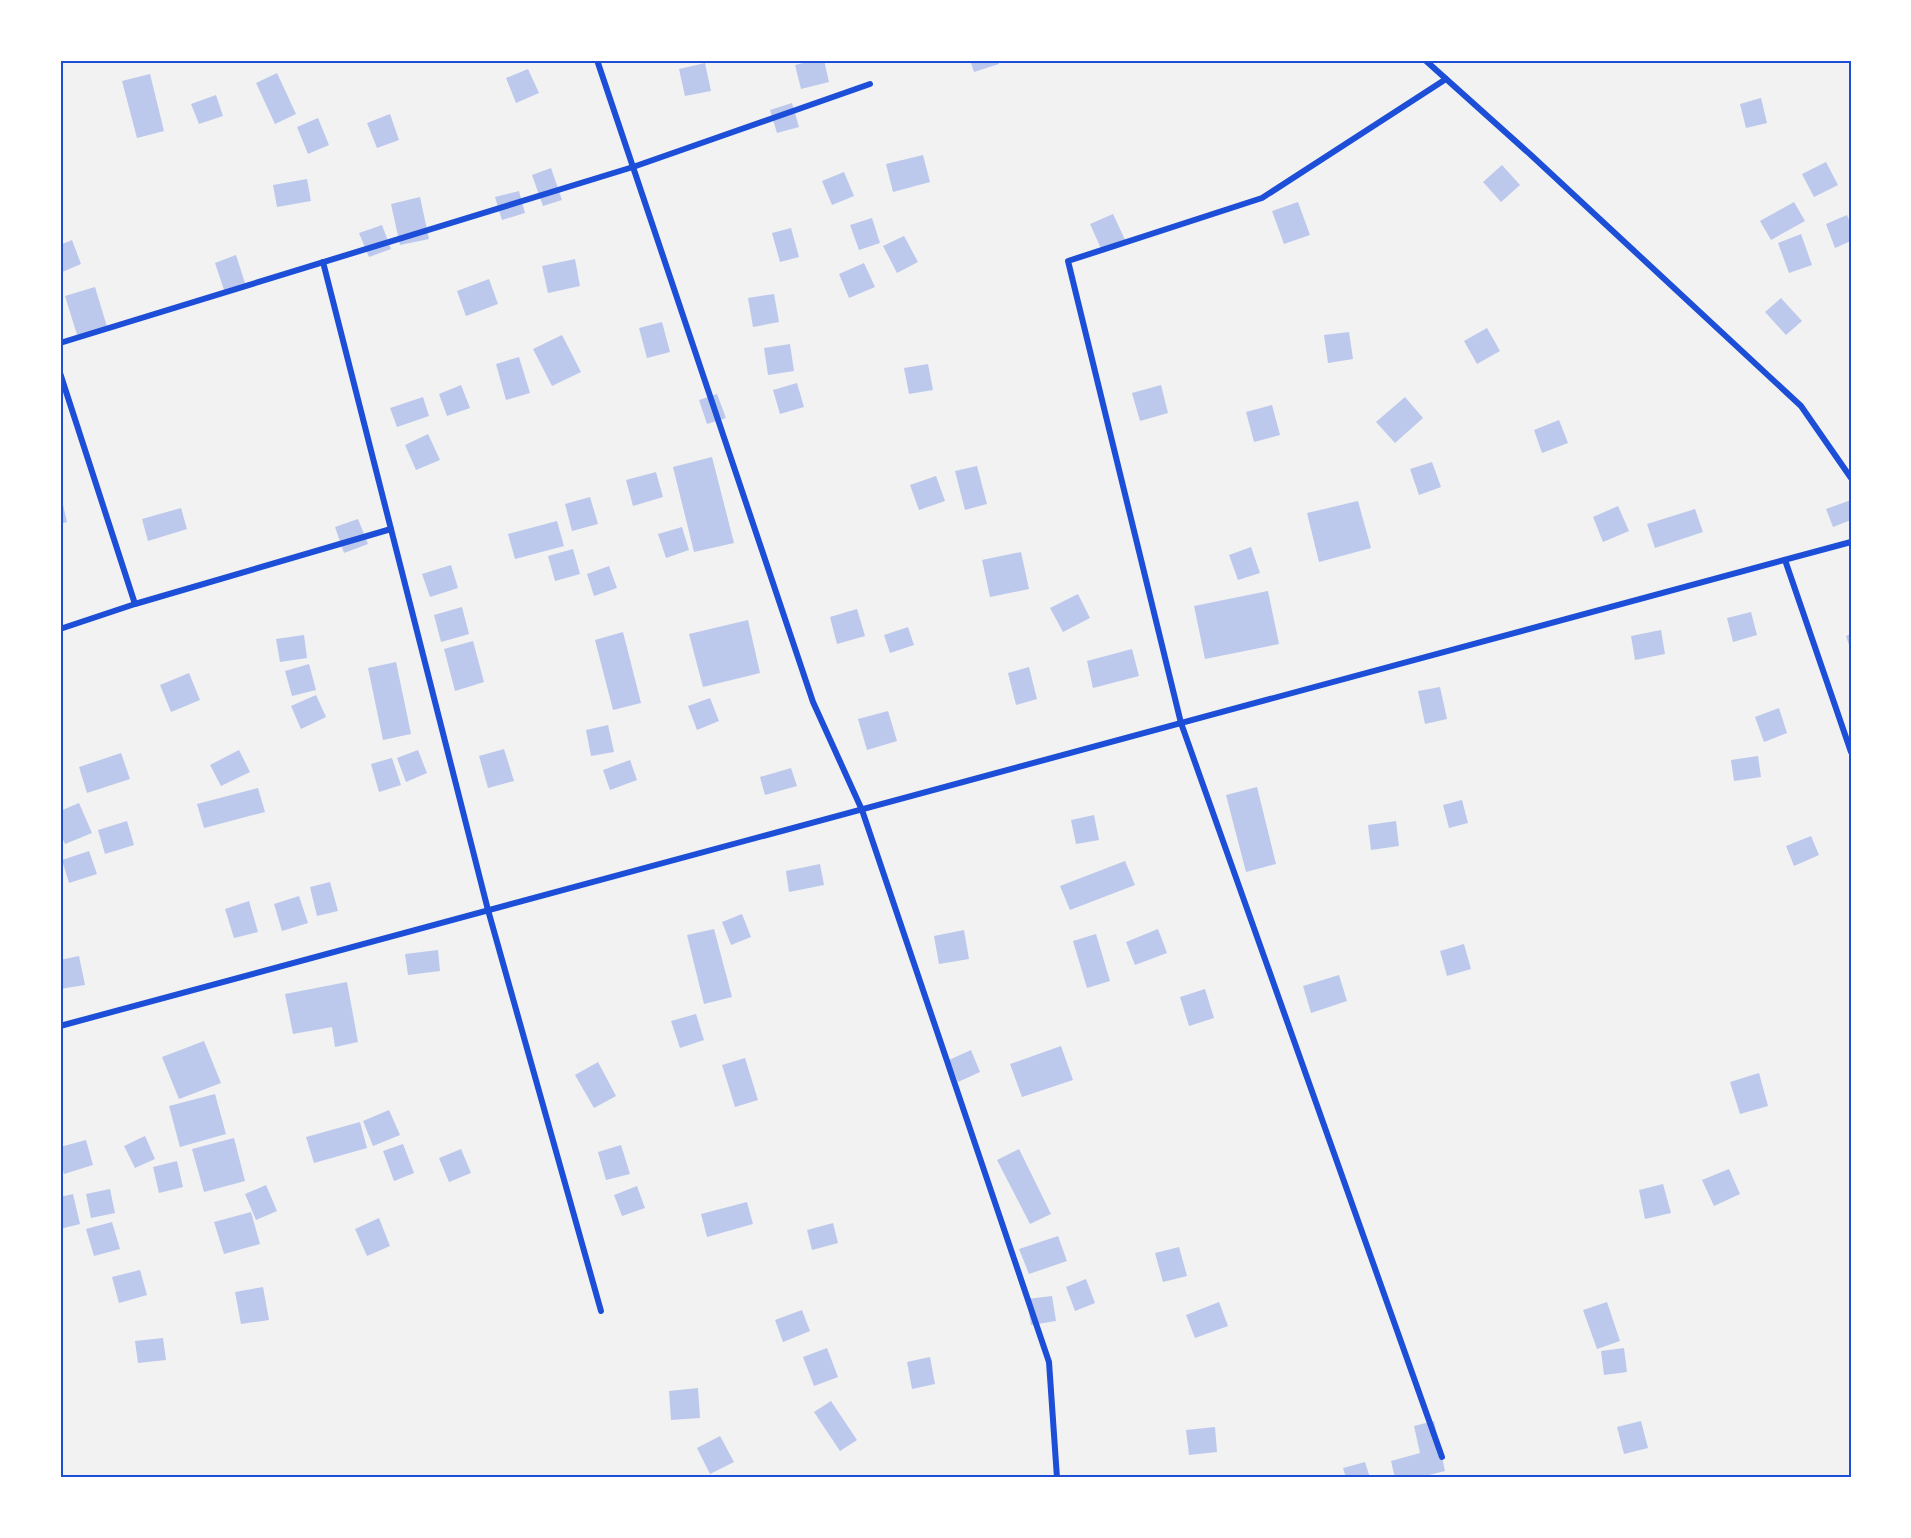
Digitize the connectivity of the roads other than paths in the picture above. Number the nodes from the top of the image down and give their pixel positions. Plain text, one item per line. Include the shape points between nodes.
1 (597, 60) edge
2 (1425, 60) edge
3 (1446, 80) junction
4 (870, 84) dead end
5 (633, 167) junction
6 (323, 262) junction
7 (60, 342) edge
8 (60, 373) edge
9 (1851, 478) edge
10 (391, 529) junction
11 (1851, 542) edge
12 (1785, 560) junction
13 (135, 604) junction
14 (60, 629) edge
15 (1181, 723) junction
16 (1851, 752) edge
17 (862, 810) junction
18 (488, 910) junction
19 (60, 1026) edge
20 (601, 1311) dead end
21 (1442, 1458) dead end
22 (1057, 1478) edge

1 - 5 street
2 - 3 street
3 - 9 street via 1801,406
3 - 15 street via 1262,198 1068,261
4 - 5 street
5 - 6 street
5 - 17 street via 813,702
6 - 7 street
6 - 10 street
8 - 13 street
10 - 13 street
10 - 18 street
11 - 12 street
12 - 15 street
12 - 16 street
13 - 14 street
15 - 17 street
15 - 21 street
17 - 18 street
17 - 22 street via 1049,1362
18 - 19 street
18 - 20 street

